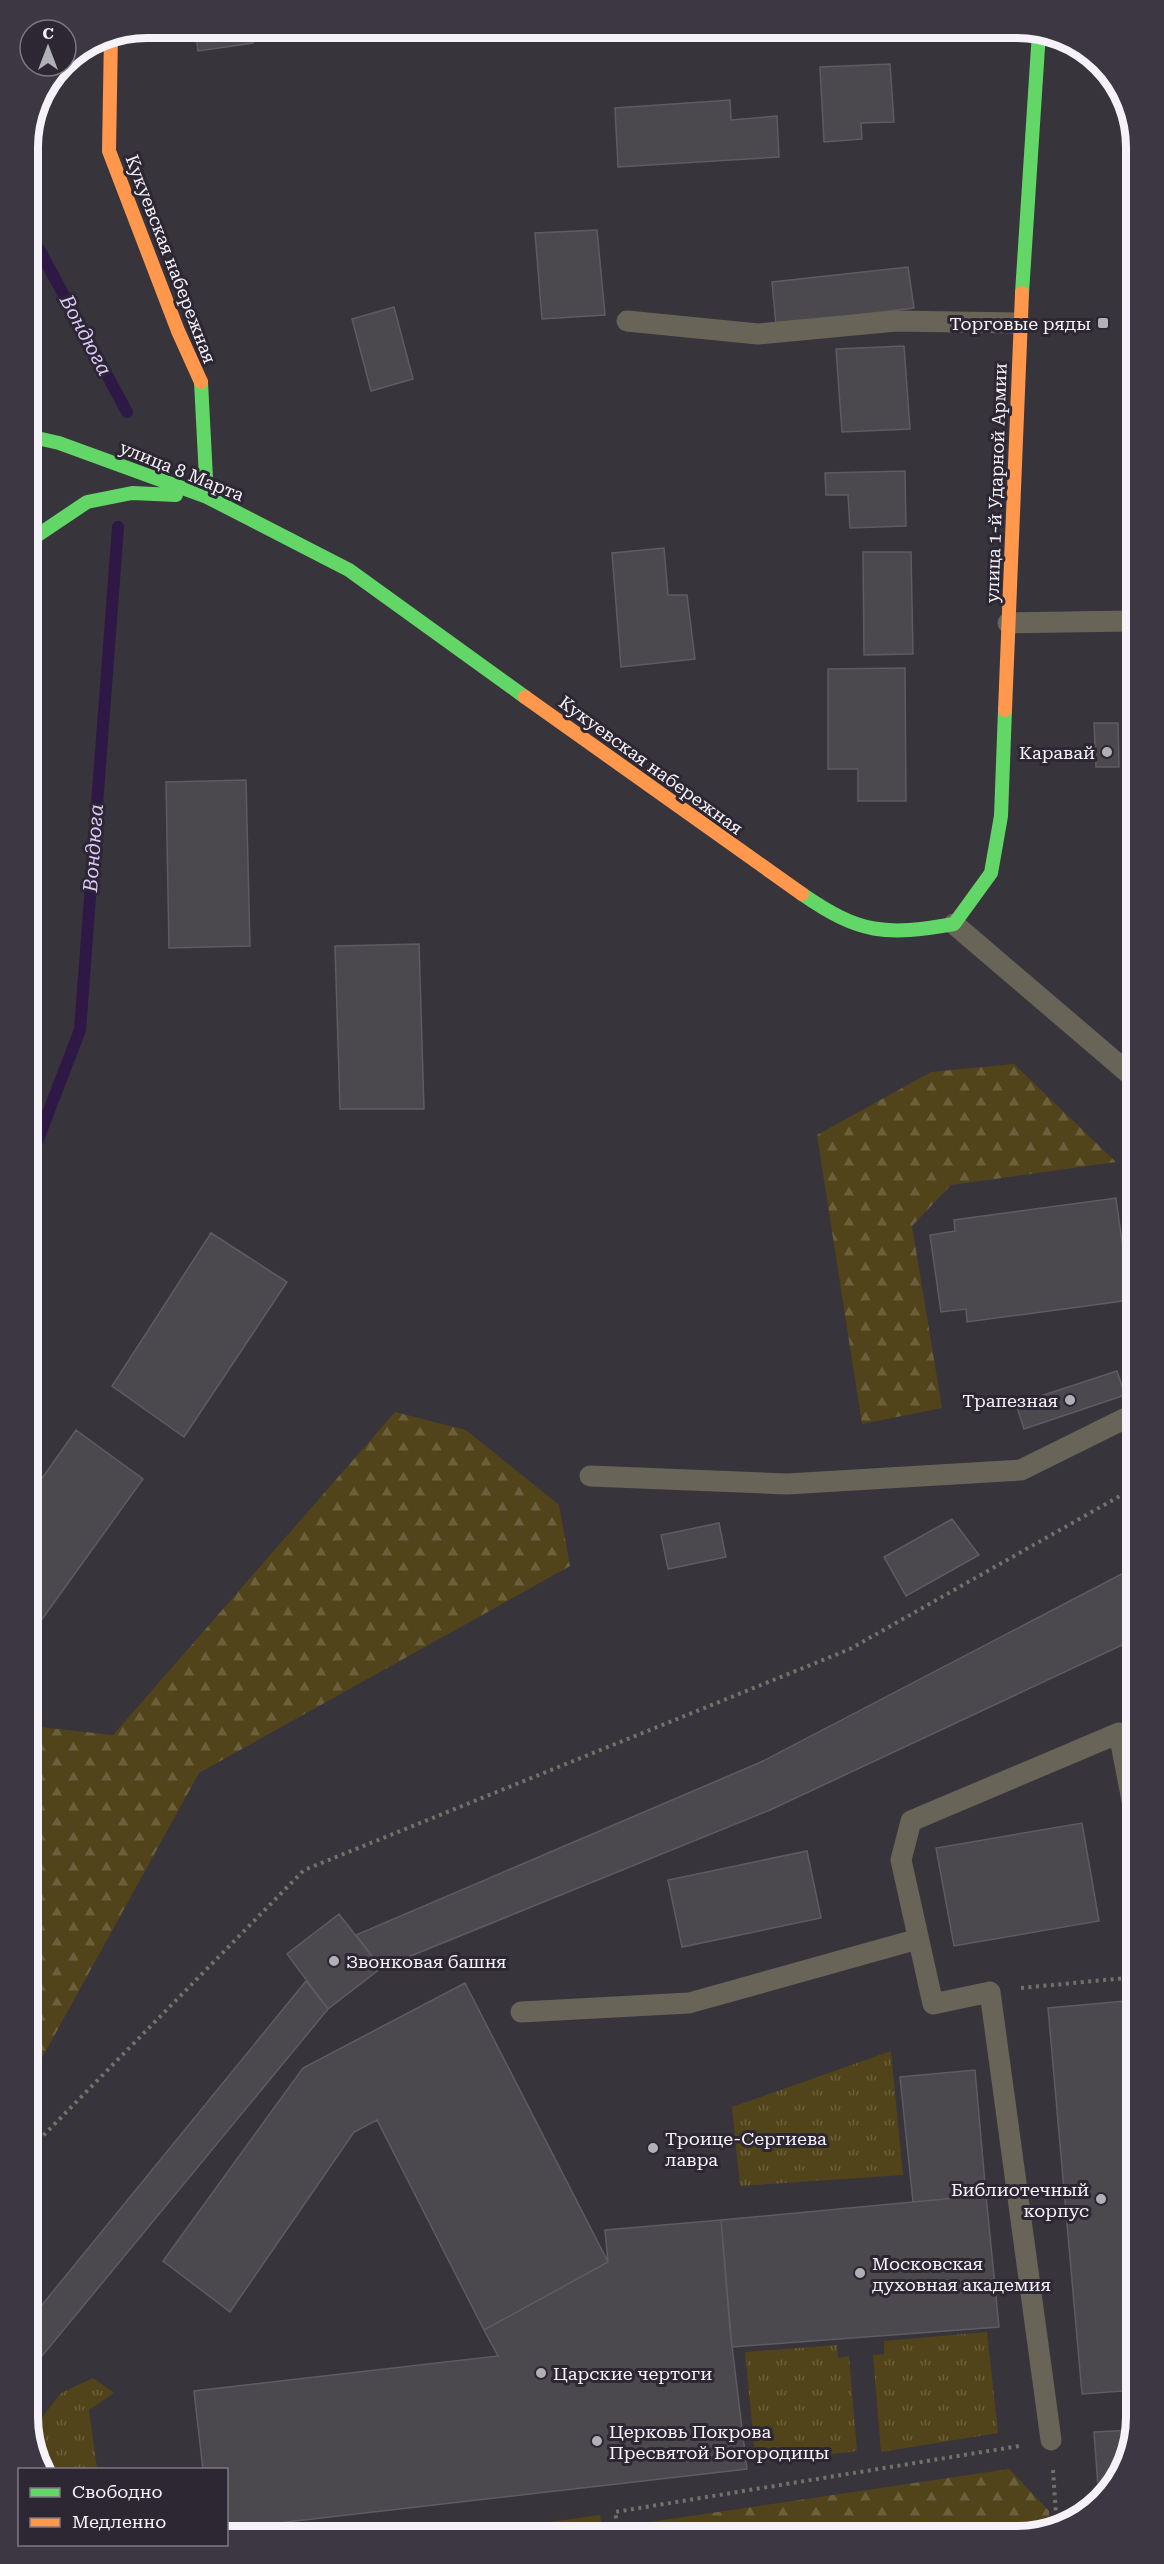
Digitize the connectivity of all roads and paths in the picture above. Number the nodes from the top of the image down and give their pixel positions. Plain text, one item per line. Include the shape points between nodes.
1 (1038, 40) edge
2 (111, 44) edge
3 (627, 321) dead end
4 (1020, 323) junction
5 (38, 438) edge
6 (207, 497) junction
7 (38, 535) edge
8 (349, 570) joint
9 (1126, 621) edge
10 (1008, 623) junction
11 (954, 924) junction
12 (1126, 1071) edge
13 (1126, 1418) edge
14 (590, 1476) dead end
15 (1126, 1493) edge
16 (1126, 1769) edge
17 (918, 1938) junction
18 (1126, 1978) edge
19 (990, 1992) junction
20 (521, 2012) dead end
21 (38, 2141) edge
22 (1051, 2440) junction
23 (1056, 2519) edge
24 (618, 2526) edge

1 - 4 main road, улица 1-й Ударной Армии
2 - 6 main road, Кукуевская набережная via 109,151 202,385
3 - 4 lane via 758,334 896,321
4 - 10 main road, улица 1-й Ударной Армии
5 - 6 main road, улица 8 Марта
6 - 7 main road via 132,493 87,502
6 - 8 main road, улица 8 Марта
8 - 11 main road, Кукуевская набережная via 780,880 851,924 916,931
9 - 10 lane
10 - 11 main road, улица 1-й Ударной Армии via 1001,816 991,873
11 - 12 lane
13 - 14 lane via 1021,1470 787,1484
15 - 21 path via 850,1649 304,1870
16 - 17 lane via 1119,1733 912,1821 901,1860
17 - 19 lane via 933,2004
17 - 20 lane via 689,2003
18 - 19 path
19 - 22 lane
22 - 23 path
22 - 24 path via 615,2512

